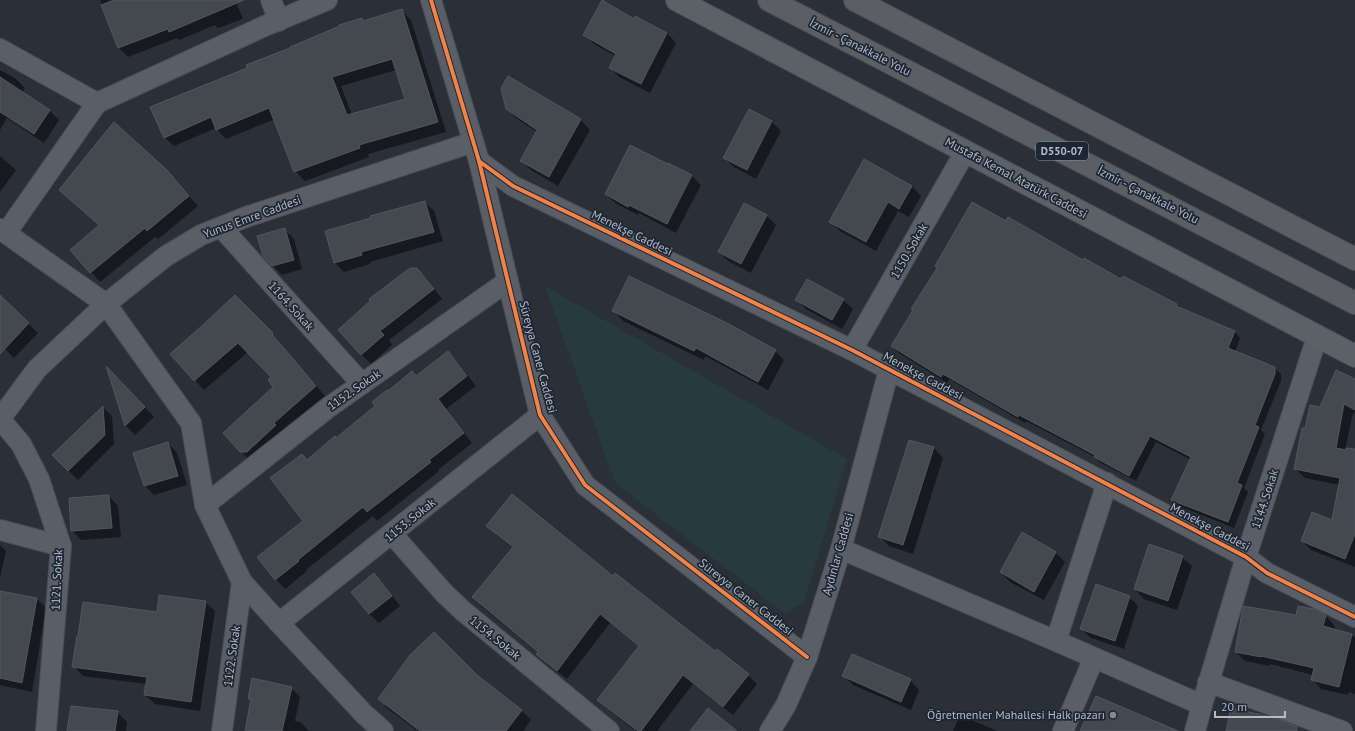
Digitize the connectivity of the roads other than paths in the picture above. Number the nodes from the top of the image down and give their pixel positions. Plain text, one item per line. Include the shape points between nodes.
1 (271, 0) edge
2 (327, 0) edge
3 (431, 0) edge
4 (677, 0) edge
5 (770, 0) edge
6 (855, 0) edge
7 (279, 21) junction
8 (0, 49) edge
9 (97, 103) junction
10 (473, 142) junction
11 (965, 152) junction
12 (479, 161) junction
13 (221, 227) junction
14 (3, 231) edge
15 (1355, 259) edge
16 (508, 281) junction
17 (1355, 303) edge
18 (106, 304) junction
19 (1317, 337) junction
20 (852, 350) junction
21 (1355, 356) edge
22 (889, 370) junction
23 (362, 384) junction
24 (540, 415) junction
25 (0, 419) edge
26 (1107, 484) junction
27 (205, 505) junction
28 (0, 530) edge
29 (392, 534) junction
30 (61, 546) junction
31 (841, 549) junction
32 (1246, 557) junction
33 (242, 582) junction
34 (1355, 617) edge
35 (279, 623) junction
36 (1056, 641) junction
37 (807, 657) junction
38 (1094, 658) junction
39 (1208, 682) junction
40 (1202, 705) junction
41 (46, 731) edge
42 (222, 731) edge
43 (383, 731) edge
44 (609, 731) edge
45 (770, 731) edge
46 (1063, 731) edge
47 (1195, 731) edge
48 (1342, 731) edge

1 - 7 street
2 - 7 street
3 - 10 street, Süreyya Caner Caddesi
4 - 11 main road, Mustafa Kemal Atatürk Caddesi
5 - 17 highway, İzmir - Çanakkale Yolu / D550-07
6 - 15 highway
7 - 9 street
8 - 9 street
9 - 14 street
10 - 12 street, Süreyya Caner Caddesi
10 - 13 street, Yunus Emre Caddesi via 253,214
11 - 19 main road, Mustafa Kemal Atatürk Caddesi
11 - 20 street, 1150. Sokak
12 - 16 street, Süreyya Caner Caddesi
12 - 20 street, Menekşe Caddesi via 513,186
13 - 18 street, Yunus Emre Caddesi via 201,235 166,256
13 - 23 street, 1164. Sokak
14 - 18 street
16 - 23 street, 1152. Sokak
16 - 24 street, Süreyya Caner Caddesi
18 - 25 street, Yunus Emre Caddesi via 37,369
18 - 27 street via 191,423
19 - 21 main road, Mustafa Kemal Atatürk Caddesi
19 - 32 street, 1144. Sokak
20 - 22 street, Menekşe Caddesi
22 - 26 street, Menekşe Caddesi
22 - 31 street, Aydınlar Caddesi
23 - 27 street, 1152. Sokak
24 - 29 street, 1153. Sokak
24 - 37 street, Süreyya Caner Caddesi via 584,485
25 - 30 street, 1121. Sokak via 21,444 39,479
26 - 32 street, Menekşe Caddesi
26 - 36 street
27 - 33 street
28 - 30 street
29 - 35 street, 1153. Sokak
29 - 44 street, 1154. Sokak via 463,611
30 - 41 street, 1121. Sokak
31 - 36 street
31 - 37 street, Aydınlar Caddesi
32 - 34 street, Menekşe Caddesi via 1267,573
32 - 39 street, 1144. Sokak
33 - 35 street
33 - 42 street, 1122. Sokak
35 - 43 street
36 - 38 street
37 - 45 street, Aydınlar Caddesi via 786,705
38 - 40 street
38 - 46 street
39 - 40 street, 1144. Sokak
39 - 48 street
40 - 47 street, 1144. Sokak

